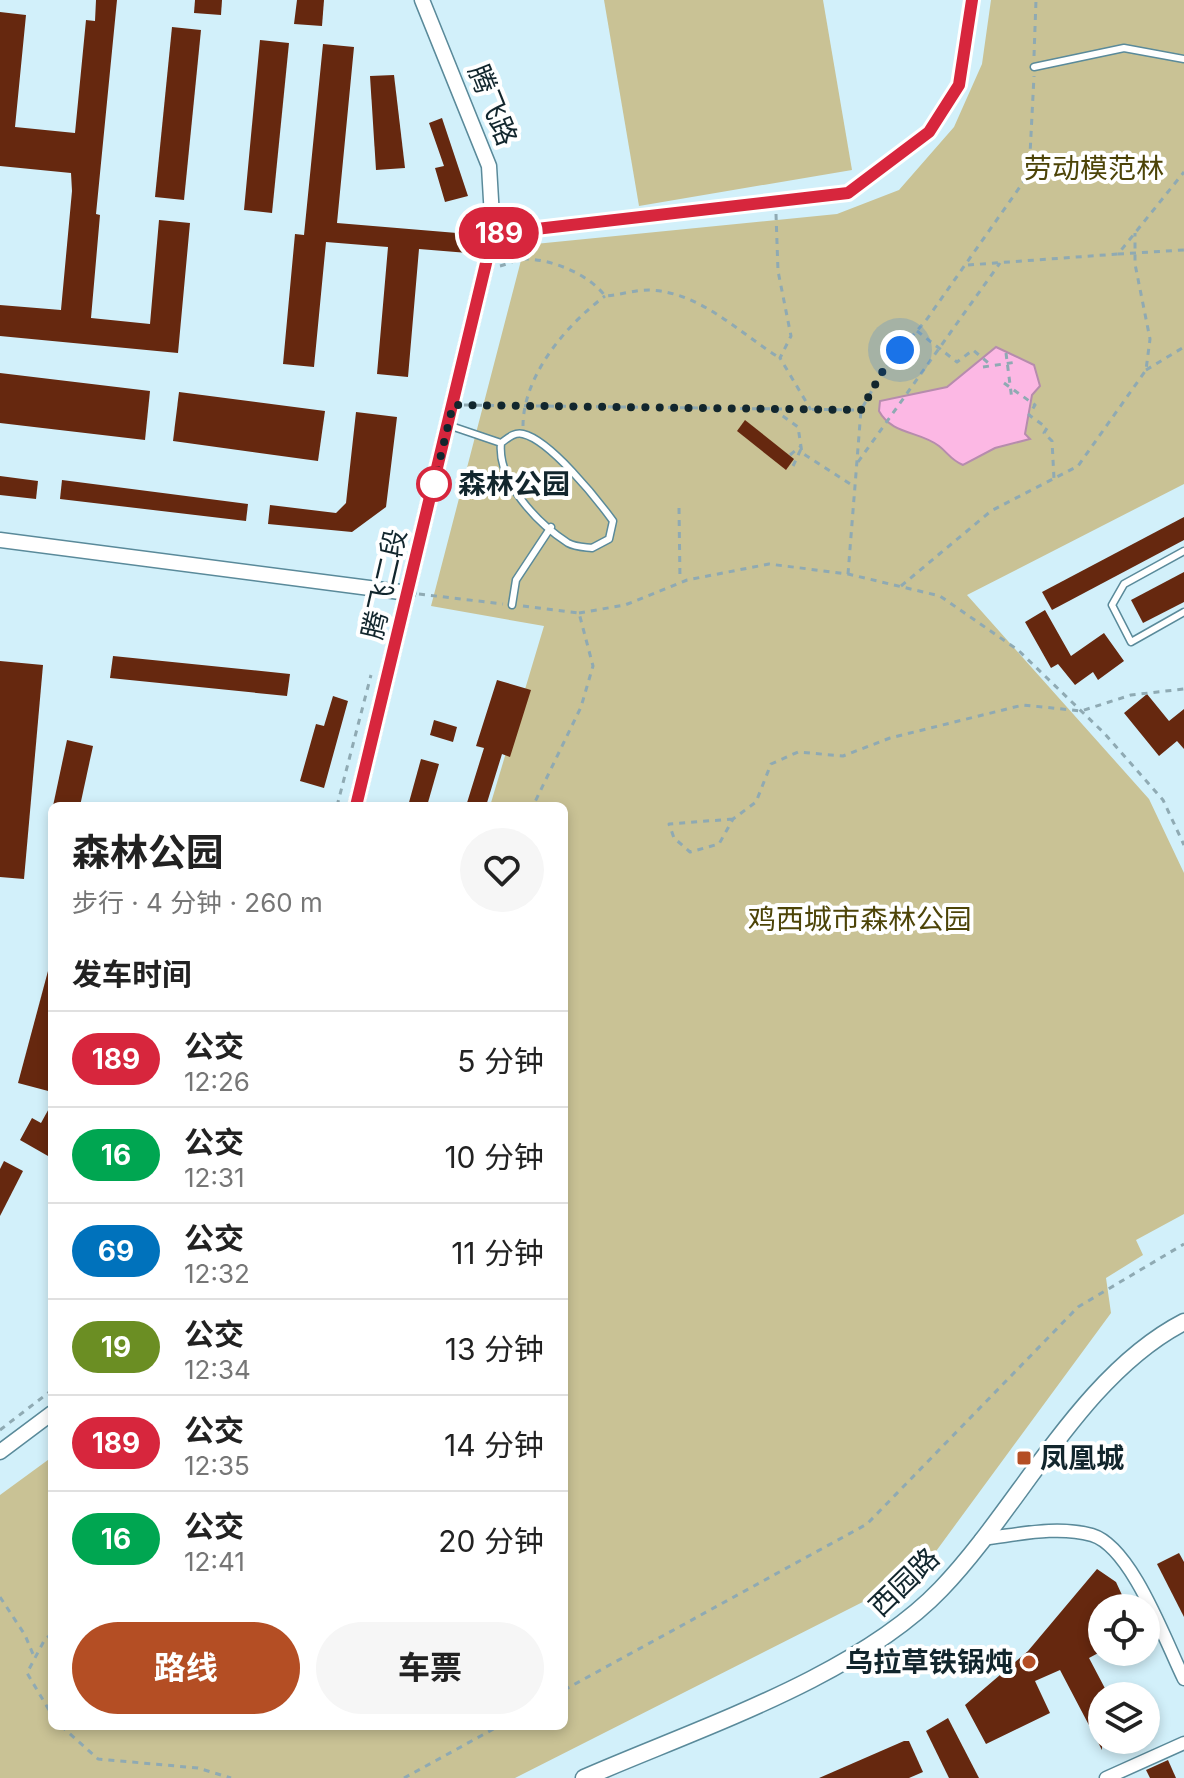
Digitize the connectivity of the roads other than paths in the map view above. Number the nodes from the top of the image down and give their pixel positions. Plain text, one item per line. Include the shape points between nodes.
1 (422, 0) edge
2 (972, 0) edge
3 (1184, 59) edge
4 (1034, 67) road end
5 (493, 234) junction
6 (448, 425) junction
7 (501, 443) junction
8 (551, 527) junction
9 (0, 540) edge
10 (1184, 551) edge
11 (408, 593) junction
12 (512, 605) road end
13 (1184, 612) edge
14 (357, 802) edge
15 (1184, 1322) edge
16 (48, 1416) edge
17 (0, 1452) edge
18 (981, 1539) junction
19 (1184, 1679) edge
20 (1184, 1743) edge
21 (584, 1778) edge
22 (1106, 1778) edge

1 - 5 street, 腾飞路 via 489,166
2 - 5 street via 959,85 929,132 848,193
3 - 4 lane via 1124,48
5 - 6 street, 腾飞二段
6 - 7 lane
6 - 11 street, 腾飞二段
7 - 8 lane via 500,460 511,485
7 - 8 lane via 522,434 541,443 613,521 609,539 592,548 570,544
8 - 12 lane via 516,580
9 - 11 street
10 - 13 lane via 1124,584 1112,605 1131,642
11 - 14 street, 腾飞二段
15 - 18 main road, 西园路 via 1118,1371
16 - 17 street
18 - 19 street via 1055,1530 1095,1536 1123,1558
18 - 21 main road, 西园路 via 941,1589 887,1636 818,1676
20 - 22 street

